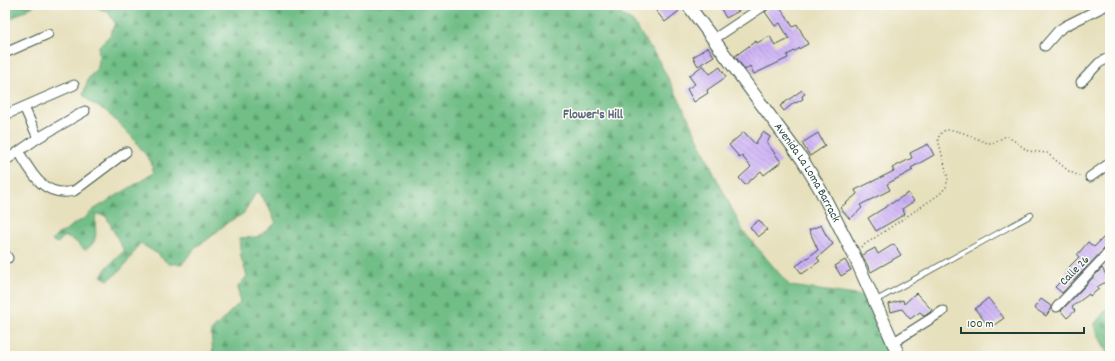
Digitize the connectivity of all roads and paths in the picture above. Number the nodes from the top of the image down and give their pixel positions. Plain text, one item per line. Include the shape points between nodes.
1 (688, 5) edge
2 (765, 5) edge
3 (1107, 5) edge
4 (48, 34) dead end
5 (714, 39) junction
6 (1045, 46) dead end
7 (5, 53) edge
8 (1110, 57) edge
9 (1081, 82) dead end
10 (74, 85) dead end
11 (24, 107) junction
12 (85, 111) dead end
13 (5, 115) edge
14 (38, 138) junction
15 (18, 152) junction
16 (126, 152) dead end
17 (5, 161) edge
18 (1110, 163) edge
19 (1090, 177) joint
20 (1031, 215) dead end
21 (1110, 251) edge
22 (853, 253) junction
23 (875, 301) junction
24 (1057, 307) dead end
25 (943, 311) dead end
26 (894, 342) junction
27 (900, 356) edge

1 - 5 main road, Avenida La Loma Barrack
2 - 5 street
3 - 6 street via 1065,26
4 - 7 street
5 - 22 main road, Avenida La Loma Barrack via 802,159
8 - 9 street via 1099,63
10 - 11 street
11 - 13 street
11 - 14 street
12 - 14 street
14 - 15 street
15 - 16 street via 42,185 64,193 74,191
15 - 17 street
18 - 19 street
19 - 22 path via 1070,172 1047,153 1028,151 1006,136 994,143 988,143 948,129 941,133 938,139 948,178 946,187 940,194
20 - 23 lane
21 - 24 street, Calle 26
22 - 23 main road, Avenida La Loma Barrack
23 - 26 main road, Avenida La Loma Barrack
25 - 26 street
26 - 27 main road, Avenida La Loma Barrack

